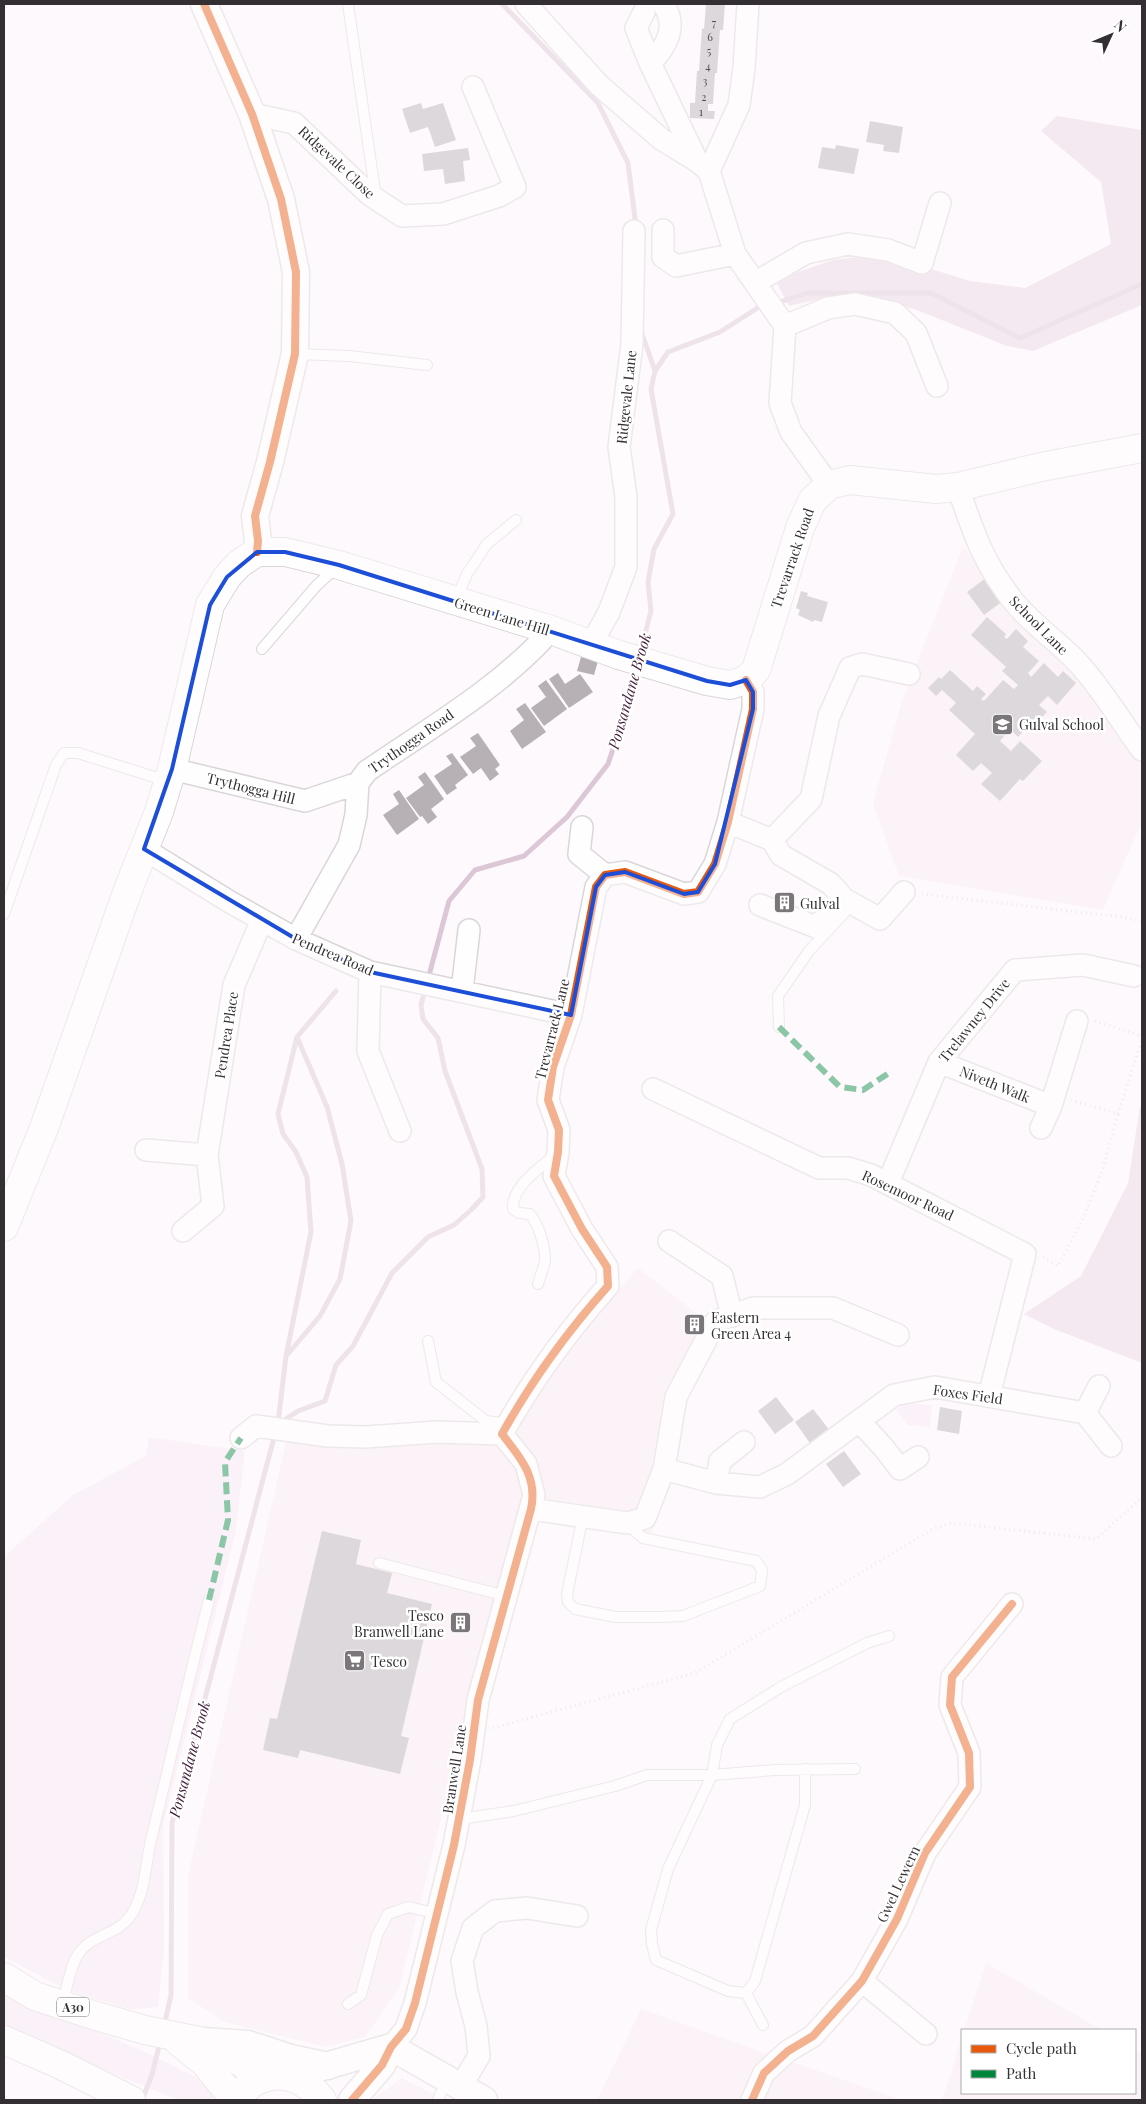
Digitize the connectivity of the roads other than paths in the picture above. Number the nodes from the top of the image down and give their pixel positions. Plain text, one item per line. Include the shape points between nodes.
1 (204, 4) edge
2 (348, 4) edge
3 (526, 4) edge
4 (748, 4) edge
5 (654, 8) edge
6 (650, 63) junction
7 (473, 87) dead end
8 (252, 114) junction
9 (703, 166) junction
10 (377, 199) junction
11 (940, 203) dead end
12 (663, 230) dead end
13 (634, 231) dead end
14 (735, 254) junction
15 (760, 289) junction
16 (783, 323) junction
17 (295, 354) junction
18 (427, 365) dead end
19 (937, 386) dead end
20 (1142, 448) edge
21 (829, 485) junction
22 (958, 487) junction
23 (516, 520) dead end
24 (257, 552) junction
25 (339, 566) junction
26 (456, 601) junction
27 (551, 630) junction
28 (591, 645) junction
29 (262, 648) dead end
30 (909, 674) dead end
31 (746, 680) junction
32 (1142, 750) edge
33 (170, 775) junction
34 (358, 783) junction
35 (728, 822) junction
36 (582, 827) dead end
37 (772, 840) junction
38 (144, 850) junction
39 (605, 875) junction
40 (904, 892) road end
41 (848, 902) junction
42 (760, 905) dead end
43 (4, 914) edge
44 (262, 920) junction
45 (469, 930) dead end
46 (296, 939) junction
47 (370, 972) junction
48 (1134, 976) dead end
49 (462, 992) junction
50 (571, 1015) junction
51 (1076, 1022) road end
52 (779, 1028) dead end
53 (939, 1062) junction
54 (653, 1089) dead end
55 (1053, 1100) junction
56 (1041, 1128) dead end
57 (400, 1131) dead end
58 (146, 1150) dead end
59 (558, 1152) junction
60 (207, 1155) junction
61 (888, 1183) junction
62 (4, 1227) edge
63 (183, 1231) dead end
64 (669, 1241) dead end
65 (538, 1284) dead end
66 (732, 1316) junction
67 (898, 1335) dead end
68 (428, 1341) dead end
69 (1099, 1386) dead end
70 (990, 1396) junction
71 (1084, 1413) junction
72 (860, 1422) junction
73 (505, 1429) junction
74 (241, 1438) dead end
75 (744, 1442) dead end
76 (1111, 1446) dead end
77 (918, 1458) dead end
78 (664, 1469) junction
79 (716, 1483) junction
80 (531, 1509) junction
81 (583, 1516) junction
82 (626, 1523) junction
83 (379, 1563) dead end
84 (506, 1596) junction
85 (209, 1600) dead end
86 (1012, 1604) dead end
87 (889, 1636) dead end
88 (855, 1768) dead end
89 (805, 1769) junction
90 (712, 1775) junction
91 (459, 1819) junction
92 (438, 1914) junction
93 (577, 1916) dead end
94 (4, 1978) edge
95 (862, 1981) junction
96 (746, 1993) junction
97 (62, 2003) junction
98 (348, 2004) dead end
99 (763, 2025) dead end
100 (926, 2034) dead end
101 (4, 2040) edge
102 (184, 2040) junction
103 (391, 2047) junction
104 (328, 2066) junction
105 (290, 2076) junction
106 (262, 2078) junction
107 (449, 2088) edge
108 (125, 2097) edge
109 (235, 2100) edge
110 (322, 2100) edge
111 (352, 2100) edge
112 (484, 2100) edge
113 (752, 2100) edge

1 - 8 street
2 - 10 lane
3 - 9 street via 598,86 661,139
4 - 9 street via 739,105
5 - 6 street via 636,28
5 - 6 street via 669,12 672,26 665,45
6 - 9 street
7 - 10 street, Ridgevale Close via 515,187 499,196 443,214 402,216
8 - 10 street, Ridgevale Close via 294,122
8 - 17 street via 281,199 296,272
9 - 14 street
11 - 15 street via 922,263 888,250 848,244 806,253
12 - 14 street via 664,258 676,266
13 - 28 street, Ridgevale Lane via 632,344 620,447 626,497 626,567 609,612
14 - 15 street
15 - 16 street
16 - 19 street via 828,308 855,304 895,313 916,333
16 - 21 street via 780,403 791,432
17 - 18 lane
17 - 24 street via 255,516
20 - 22 main road via 1041,466
21 - 22 main road via 850,480 936,489
21 - 31 main road, Trevarrack Road via 812,501 800,528 756,670
22 - 32 street, School Lane via 976,542 1015,604 1078,663
23 - 26 lane via 487,544 467,574
24 - 25 main road, Green Lane Hill via 285,552
24 - 33 main road via 227,577 210,605
25 - 26 main road, Green Lane Hill
25 - 29 lane via 317,585
26 - 27 main road, Green Lane Hill
27 - 28 main road, Green Lane Hill
27 - 34 street, Trythogga Road via 530,653 494,682 367,771
28 - 31 main road, Green Lane Hill via 707,681 730,685
30 - 37 street via 862,664 850,668 829,716 811,799
31 - 35 street via 753,692 754,709
33 - 34 street, Trythogga Hill via 306,802
33 - 38 main road
33 - 43 lane via 64,752 56,765
34 - 46 street, Trythogga Road via 356,815 349,845
35 - 37 street
35 - 39 street via 715,864 698,892 684,894 625,872
36 - 39 street via 579,854
37 - 41 street via 782,855 831,884
38 - 44 street, Pendrea Road
38 - 62 main road via 44,1128
39 - 50 street, Trevarrack Lane via 596,887
40 - 41 street via 880,920
41 - 42 street via 816,927
41 - 52 lane via 778,996
44 - 46 street, Pendrea Road
44 - 60 street, Pendrea Place via 234,985
45 - 49 street
46 - 47 street, Pendrea Road
47 - 49 street, Pendrea Road
47 - 57 street via 368,1051
48 - 53 street, Trelawney Drive via 1083,965 1014,970
49 - 50 street, Pendrea Road
50 - 59 street, Trevarrack Lane via 553,1067 548,1100 559,1130
51 - 55 street
53 - 55 street, Niveth Walk
53 - 61 street, Trelawney Drive
54 - 61 street, Rosemoor Road via 819,1168 848,1168
55 - 56 street
58 - 60 street
59 - 65 lane via 516,1192 512,1202 512,1209 530,1214 536,1223 545,1262
59 - 73 street, Trevarrack Lane via 554,1176 607,1267 608,1286 542,1367
60 - 63 street, Pendrea Place via 214,1206
61 - 70 street, Rosemoor Road via 1025,1254
64 - 66 street via 722,1276
66 - 67 street via 753,1308 833,1308
66 - 78 street via 716,1321 676,1397
68 - 73 lane via 436,1382 486,1421
69 - 71 street
70 - 71 street, Foxes Field
70 - 72 street, Foxes Field via 935,1387 902,1393 894,1395
71 - 76 street
72 - 77 street via 900,1469
72 - 79 street, Foxes Field via 787,1474 760,1487
73 - 74 street via 347,1437 256,1426
73 - 80 street, Branwell Lane via 526,1464 534,1495
75 - 79 street via 720,1461
78 - 79 street, Foxes Field
78 - 82 street via 645,1518
80 - 81 street
80 - 84 street, Branwell Lane
81 - 82 street
81 - 82 lane via 567,1594 568,1602 575,1609 616,1617 683,1616 760,1586 762,1570 756,1561 643,1538
83 - 84 lane
84 - 91 street, Branwell Lane via 478,1700
85 - 97 lane via 139,1898 126,1922 88,1944 79,1953
86 - 95 street, Gwel Lewern via 952,1677 950,1705 969,1753 970,1786 925,1853 897,1919
87 - 90 lane via 867,1642 781,1687 730,1719 717,1745
88 - 89 lane
89 - 90 lane
89 - 96 lane via 805,1805 755,1981
90 - 91 lane via 647,1775 523,1808
90 - 96 lane via 668,1869 650,1930 652,1944 656,1960 728,1991
91 - 92 street, Branwell Lane
92 - 98 lane via 409,1907 388,1914 377,1935 361,1995
92 - 103 street, Branwell Lane via 406,2029
93 - 107 street via 527,1908 495,1911 473,1928 462,1960 479,2056
94 - 97 main road, A30 via 35,1996
95 - 100 street
95 - 113 street, Gwel Lewern via 813,2036 788,2051 764,2073
96 - 99 lane
97 - 102 main road, A30
101 - 108 main road
102 - 104 street via 248,2044
102 - 106 main road, A30 via 230,2054
102 - 109 main road, A30
103 - 104 street
103 - 107 street
103 - 111 street, Branwell Lane via 382,2065
104 - 105 street
105 - 106 main road
105 - 110 main road via 309,2086
106 - 109 main road
107 - 112 street

